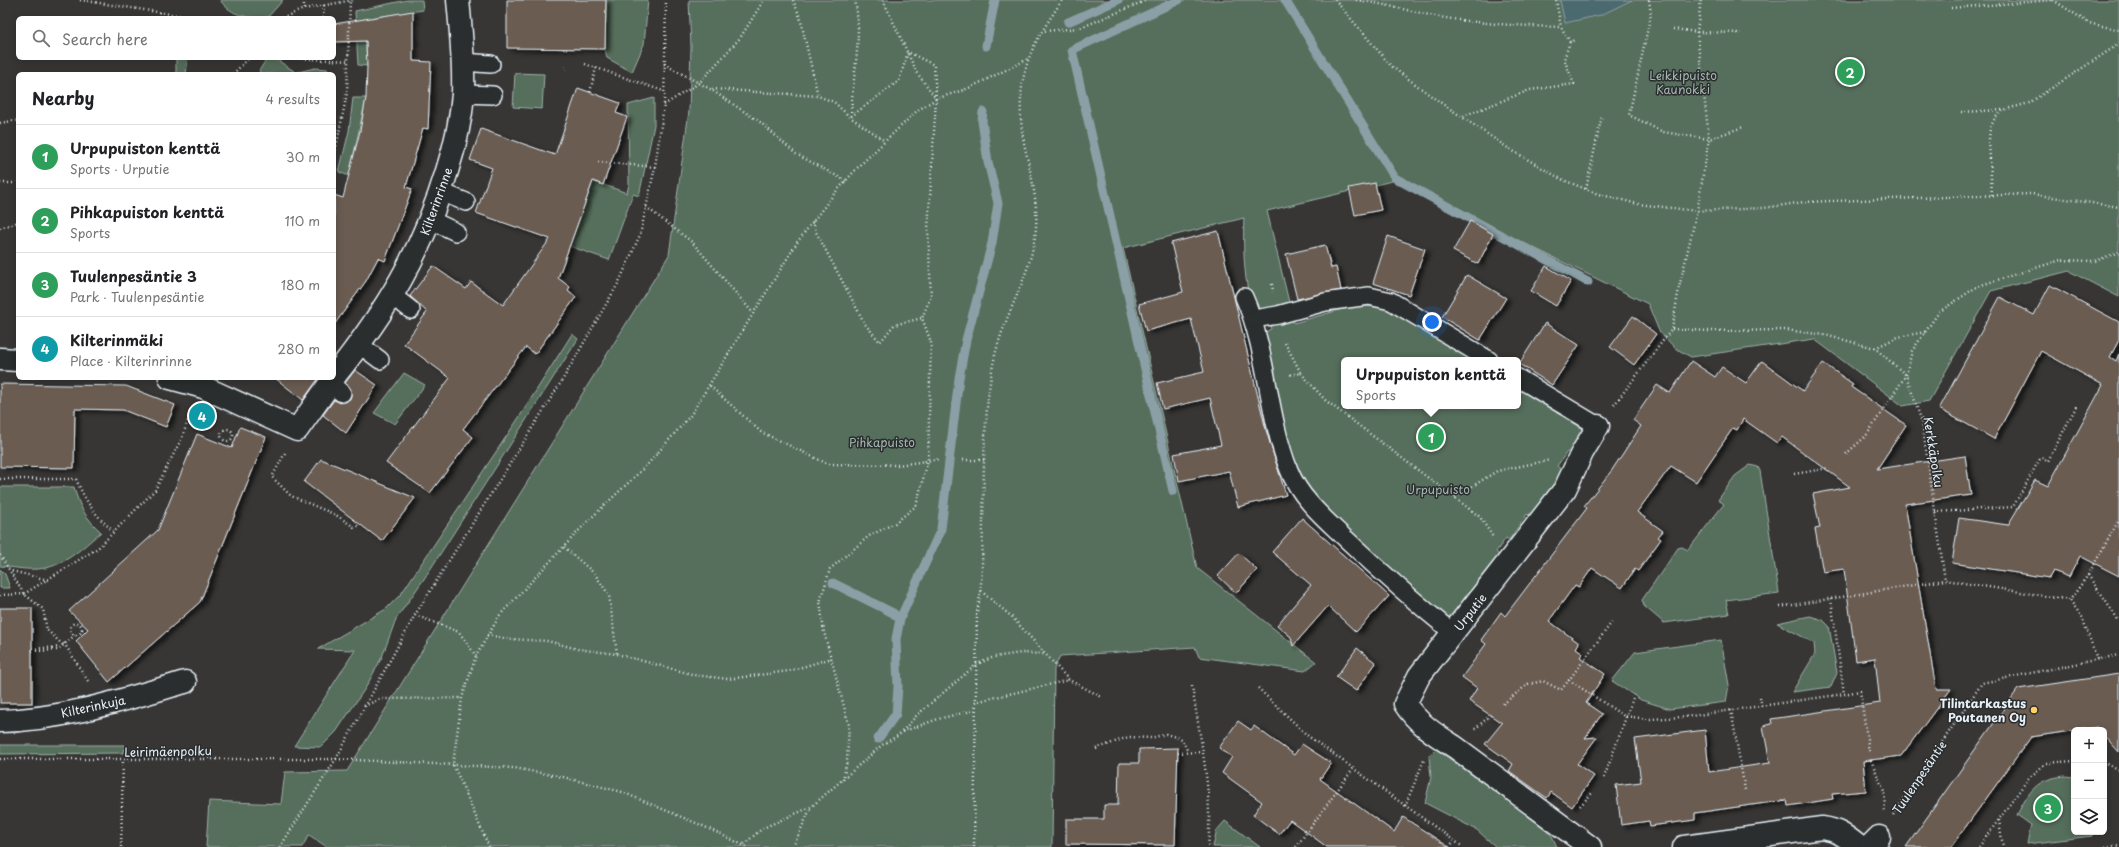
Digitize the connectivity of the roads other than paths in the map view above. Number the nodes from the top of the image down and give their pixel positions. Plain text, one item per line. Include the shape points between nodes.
1 (458, 0) edge
2 (462, 62) junction
3 (491, 64) dead end
4 (463, 94) junction
5 (493, 95) dead end
6 (441, 192) junction
7 (466, 202) dead end
8 (431, 220) junction
9 (456, 232) dead end
10 (393, 296) junction
11 (1244, 297) dead end
12 (411, 310) dead end
13 (1254, 319) junction
14 (360, 345) junction
15 (1484, 357) edge
16 (0, 359) edge
17 (16, 360) edge
18 (380, 360) dead end
19 (177, 380) edge
20 (1521, 380) edge
21 (335, 383) edge
22 (1598, 426) joint
23 (1453, 633) junction
24 (185, 682) dead end
25 (0, 721) edge
26 (1590, 847) edge
27 (1684, 847) edge
28 (1859, 847) edge

1 - 2 street, Kilterinrinne
2 - 3 lane
2 - 4 street, Kilterinrinne
4 - 5 lane
4 - 6 street, Kilterinrinne via 458,134
6 - 7 lane
6 - 8 street, Kilterinrinne
8 - 9 lane
8 - 10 street, Kilterinrinne
10 - 12 lane
10 - 14 street, Kilterinrinne
11 - 13 lane
13 - 15 lane via 1326,302 1369,296 1391,301
13 - 23 lane via 1280,444 1289,471 1301,492 1326,520 1388,579
14 - 18 lane
14 - 21 street, Kilterinrinne
16 - 17 street
19 - 21 street, Kilterinrinne via 203,387 297,430
20 - 22 lane
22 - 23 street, Urputie via 1565,489
23 - 26 street, Urputie via 1419,676 1405,704 1415,719
24 - 25 street, Kilterinkuja via 101,706
27 - 28 street via 1822,828 1833,829 1845,835

